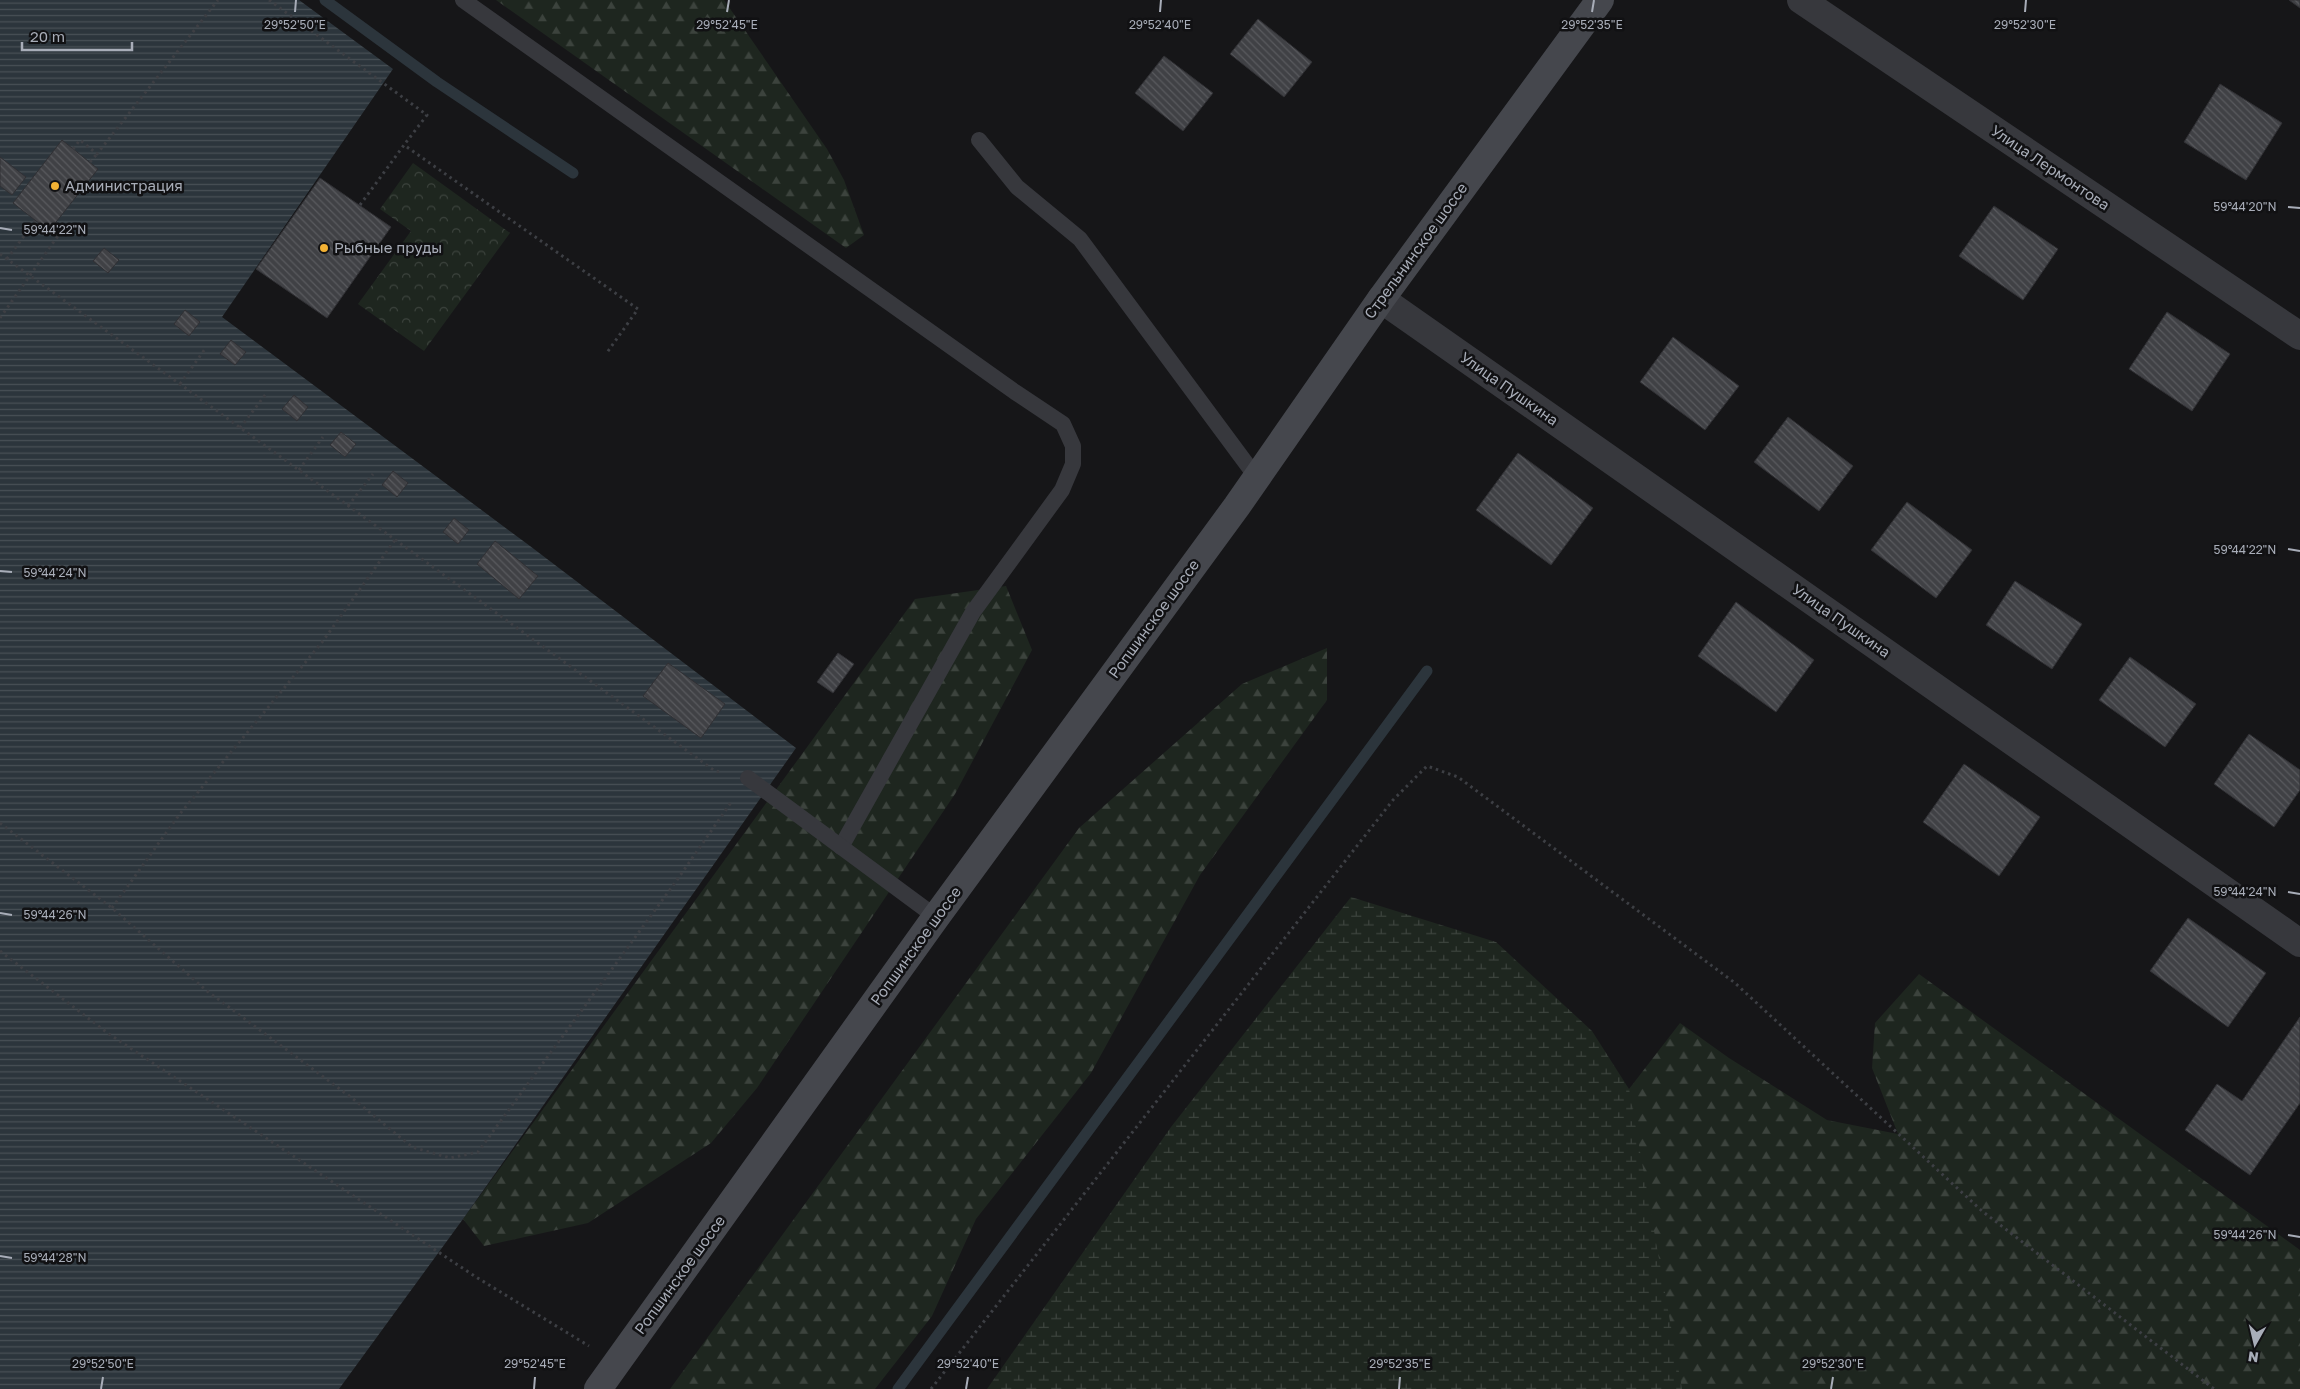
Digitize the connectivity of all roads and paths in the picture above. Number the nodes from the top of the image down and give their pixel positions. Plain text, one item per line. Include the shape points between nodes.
1 (218, 0) edge
2 (269, 0) edge
3 (463, 0) edge
4 (1600, 0) edge
5 (1801, 0) edge
6 (979, 140) dead end
7 (404, 145) junction
8 (73, 149) dead end
9 (97, 154) junction
10 (90, 162) dead end
11 (360, 205) dead end
12 (35, 221) dead end
13 (67, 224) dead end
14 (0, 254) edge
15 (7, 259) junction
16 (30, 276) junction
17 (1381, 299) junction
18 (0, 318) edge
19 (2300, 336) edge
20 (205, 349) dead end
21 (606, 354) dead end
22 (180, 384) junction
23 (266, 394) dead end
24 (240, 428) junction
25 (324, 437) dead end
26 (299, 470) junction
27 (372, 474) dead end
28 (1257, 478) junction
29 (348, 506) junction
30 (1237, 506) joint
31 (395, 540) junction
32 (748, 778) junction
33 (0, 823) edge
34 (841, 847) junction
35 (112, 908) junction
36 (936, 917) junction
37 (2300, 943) edge
38 (0, 951) edge
39 (616, 1363) junction
40 (598, 1389) edge
41 (931, 1389) edge
42 (2214, 1389) edge

1 - 9 path
2 - 7 path via 427,115
3 - 34 lane via 1063,424 1073,446 1073,464 1062,490 973,612
4 - 17 main road, Стрельнинское шоссе
5 - 19 street, Улица Лермонтова
6 - 28 lane via 1017,187 1080,239
7 - 11 path
7 - 21 path via 638,309
8 - 9 path via 80,140
9 - 10 path
12 - 15 path
13 - 16 path
14 - 15 path
15 - 16 path
16 - 18 path
16 - 22 path
17 - 28 main road, Стрельнинское шоссе
17 - 37 street, Улица Пушкина
20 - 22 path
22 - 24 path
23 - 24 path
24 - 26 path
25 - 26 path
26 - 29 path
27 - 29 path
28 - 30 main road, Стрельнинское шоссе
29 - 31 path
30 - 36 main road, Ропшинское шоссе
31 - 32 path via 715,771
31 - 35 path via 323,641 179,815
32 - 34 lane
32 - 35 path via 478,1152 450,1158 412,1147 352,1098 207,991
33 - 35 path
34 - 36 lane
36 - 39 main road, Ропшинское шоссе
38 - 39 path via 109,1034 476,1277
39 - 40 main road, Ропшинское шоссе
41 - 42 path via 1393,800 1427,766 1458,777 1735,983 1982,1211

